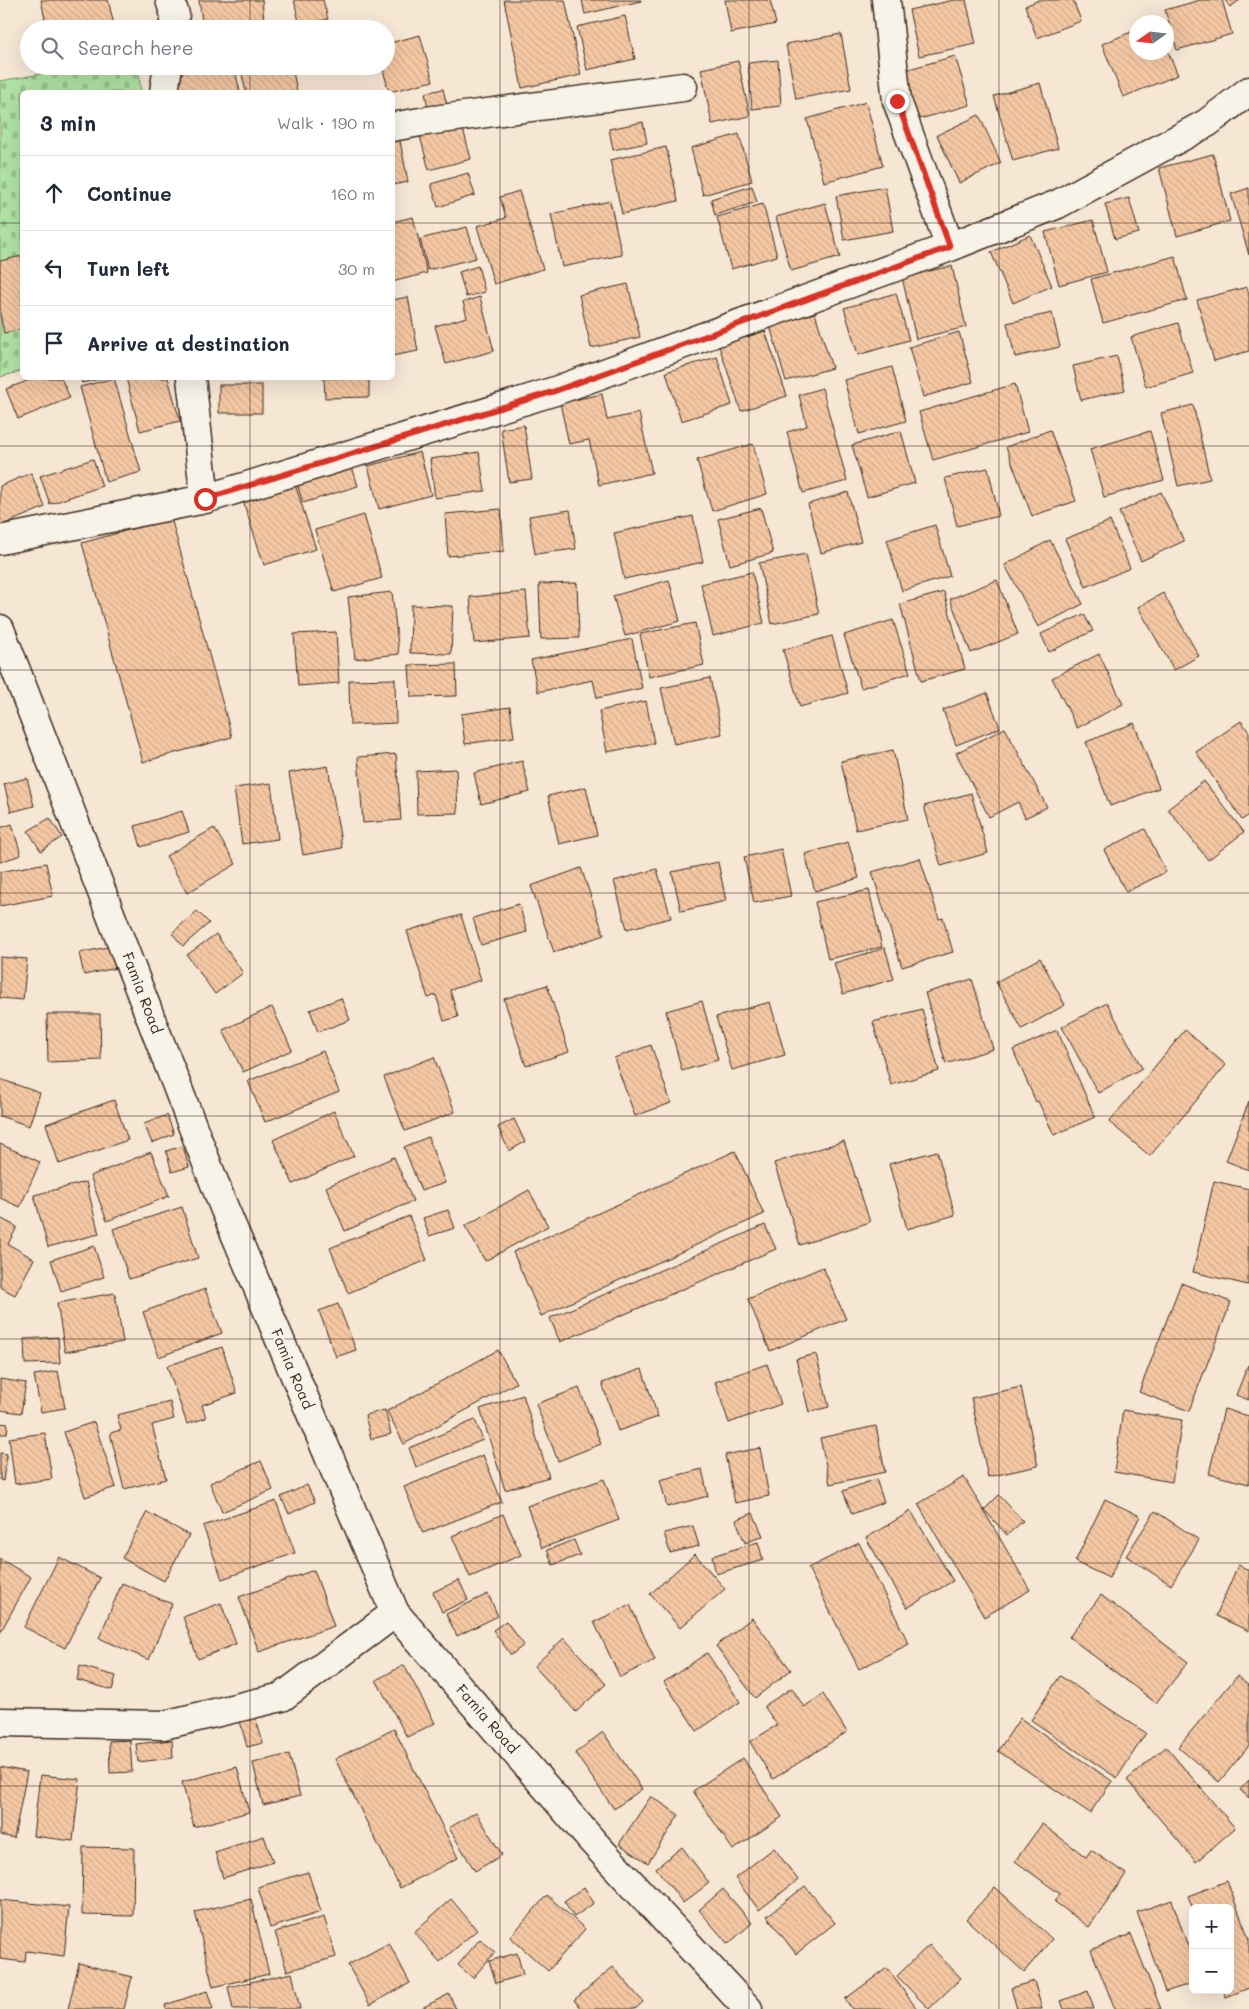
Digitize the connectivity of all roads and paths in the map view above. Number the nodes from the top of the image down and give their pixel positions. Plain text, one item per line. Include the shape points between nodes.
1 (170, 0) edge
2 (886, 0) edge
3 (174, 20) edge
4 (167, 75) edge
5 (683, 88) dead end
6 (164, 90) edge
7 (1249, 91) edge
8 (395, 126) edge
9 (950, 247) junction
10 (191, 380) edge
11 (205, 499) junction
12 (0, 540) edge
13 (0, 629) edge
14 (395, 1614) junction
15 (0, 1722) edge
16 (748, 2009) edge

1 - 3 street
2 - 9 street via 897,101
4 - 6 street
5 - 8 street
7 - 9 street via 1207,123 1058,204
9 - 11 street via 555,391
10 - 11 street
11 - 12 street
13 - 14 street, Famia Road via 223,1204
14 - 15 street via 282,1697 164,1725
14 - 16 street, Famia Road via 594,1843

